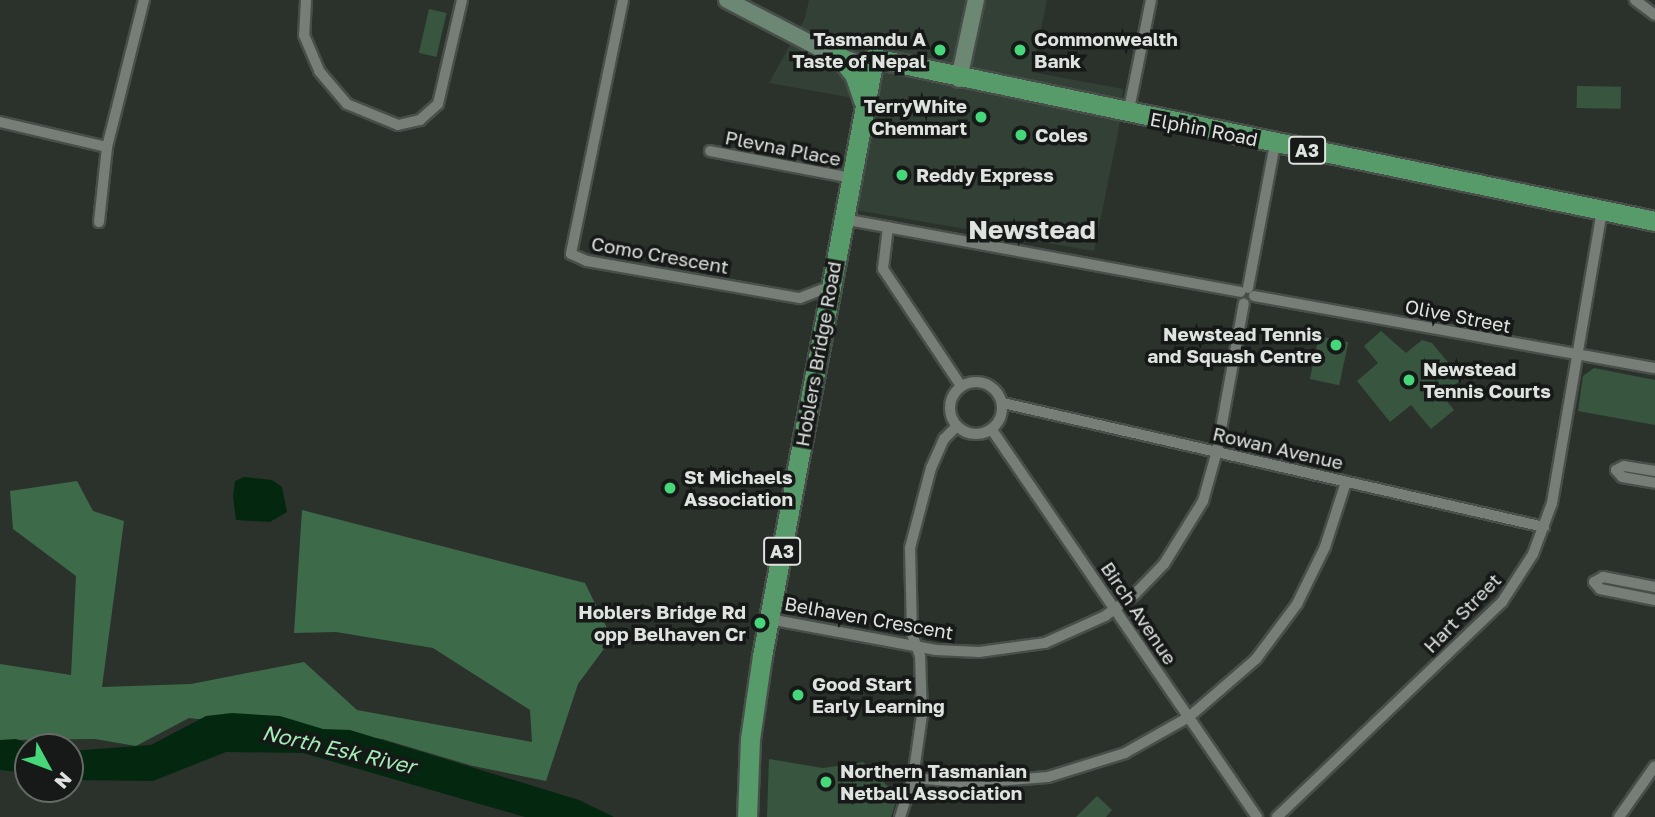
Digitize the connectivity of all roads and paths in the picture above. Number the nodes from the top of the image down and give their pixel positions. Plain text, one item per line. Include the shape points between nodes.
1 (144, 0) edge
2 (306, 0) edge
3 (462, 0) edge
4 (623, 0) edge
5 (727, 0) edge
6 (976, 0) edge
7 (1151, 0) edge
8 (1635, 0) edge
9 (1655, 15) edge
10 (785, 27) junction
11 (840, 57) junction
12 (873, 63) junction
13 (959, 79) junction
14 (865, 104) junction
15 (1128, 114) junction
16 (0, 122) edge
17 (1275, 144) junction
18 (107, 147) junction
19 (710, 151) dead end
20 (851, 178) junction
21 (1602, 211) junction
22 (843, 219) junction
23 (1655, 221) edge
24 (99, 222) dead end
25 (888, 227) junction
26 (831, 286) junction
27 (1247, 295) junction
28 (1577, 355) junction
29 (1655, 368) edge
30 (961, 386) junction
31 (1003, 403) junction
32 (957, 426) junction
33 (992, 429) junction
34 (1217, 451) junction
35 (1655, 471) edge
36 (1346, 482) junction
37 (1655, 484) edge
38 (1544, 527) junction
39 (1655, 587) edge
40 (1655, 600) edge
41 (1115, 608) junction
42 (769, 619) junction
43 (915, 645) junction
44 (1189, 717) junction
45 (1655, 766) edge
46 (913, 778) junction
47 (747, 817) edge
48 (900, 817) edge
49 (1257, 817) edge
50 (1277, 817) edge
51 (1619, 817) edge

1 - 18 street
2 - 3 street via 304,35 319,71 348,104 398,125 420,120 438,104
4 - 26 street, Como Crescent via 571,254 587,261 800,298
5 - 10 street
6 - 13 street
7 - 15 street
8 - 9 street
10 - 11 street
10 - 12 street
11 - 12 street
11 - 14 highway via 854,74
12 - 13 highway, Elphin Road / A3
12 - 14 highway, Hoblers Bridge Road / A3
13 - 15 highway, Elphin Road / A3
14 - 20 highway, Hoblers Bridge Road / A3
15 - 17 highway, Elphin Road / A3
16 - 18 street
17 - 21 highway, Elphin Road / A3
17 - 27 street, Belhaven Crescent
18 - 24 street
19 - 20 street, Plevna Place
20 - 22 highway, Hoblers Bridge Road / A3
21 - 23 highway, Elphin Road / A3
21 - 28 street, Hart Street
22 - 25 street, Olive Street
22 - 26 highway, Hoblers Bridge Road / A3
25 - 27 street, Olive Street
25 - 30 street via 883,269
26 - 42 highway, Hoblers Bridge Road / A3
27 - 28 street, Olive Street
27 - 34 street, Belhaven Crescent
28 - 29 street, Olive Street
28 - 38 street, Hart Street
30 - 31 street via 987,383
30 - 32 street via 950,410
31 - 33 street via 1001,418
31 - 34 street, Rowan Avenue
32 - 33 street via 970,434
32 - 43 street via 937,451 915,519 909,584
33 - 41 street, Birch Avenue
34 - 36 street, Rowan Avenue
34 - 41 street, Belhaven Crescent via 1203,501 1180,545 1151,579
35 - 37 street via 1624,466 1616,470 1622,477
36 - 38 street, Rowan Avenue
36 - 44 street via 1325,547 1297,604 1242,673
38 - 50 street, Hart Street via 1522,574 1502,602
39 - 40 street via 1603,577 1594,582 1600,589
41 - 43 street, Belhaven Crescent via 1086,627 1024,648 979,652
41 - 44 street, Birch Avenue
42 - 43 street, Belhaven Crescent
42 - 47 highway, Hoblers Bridge Road / A3 via 750,732
43 - 46 street via 920,656 922,715
44 - 46 street via 1125,753 1048,776 971,783
44 - 49 street, Birch Avenue
45 - 51 street
46 - 48 street

